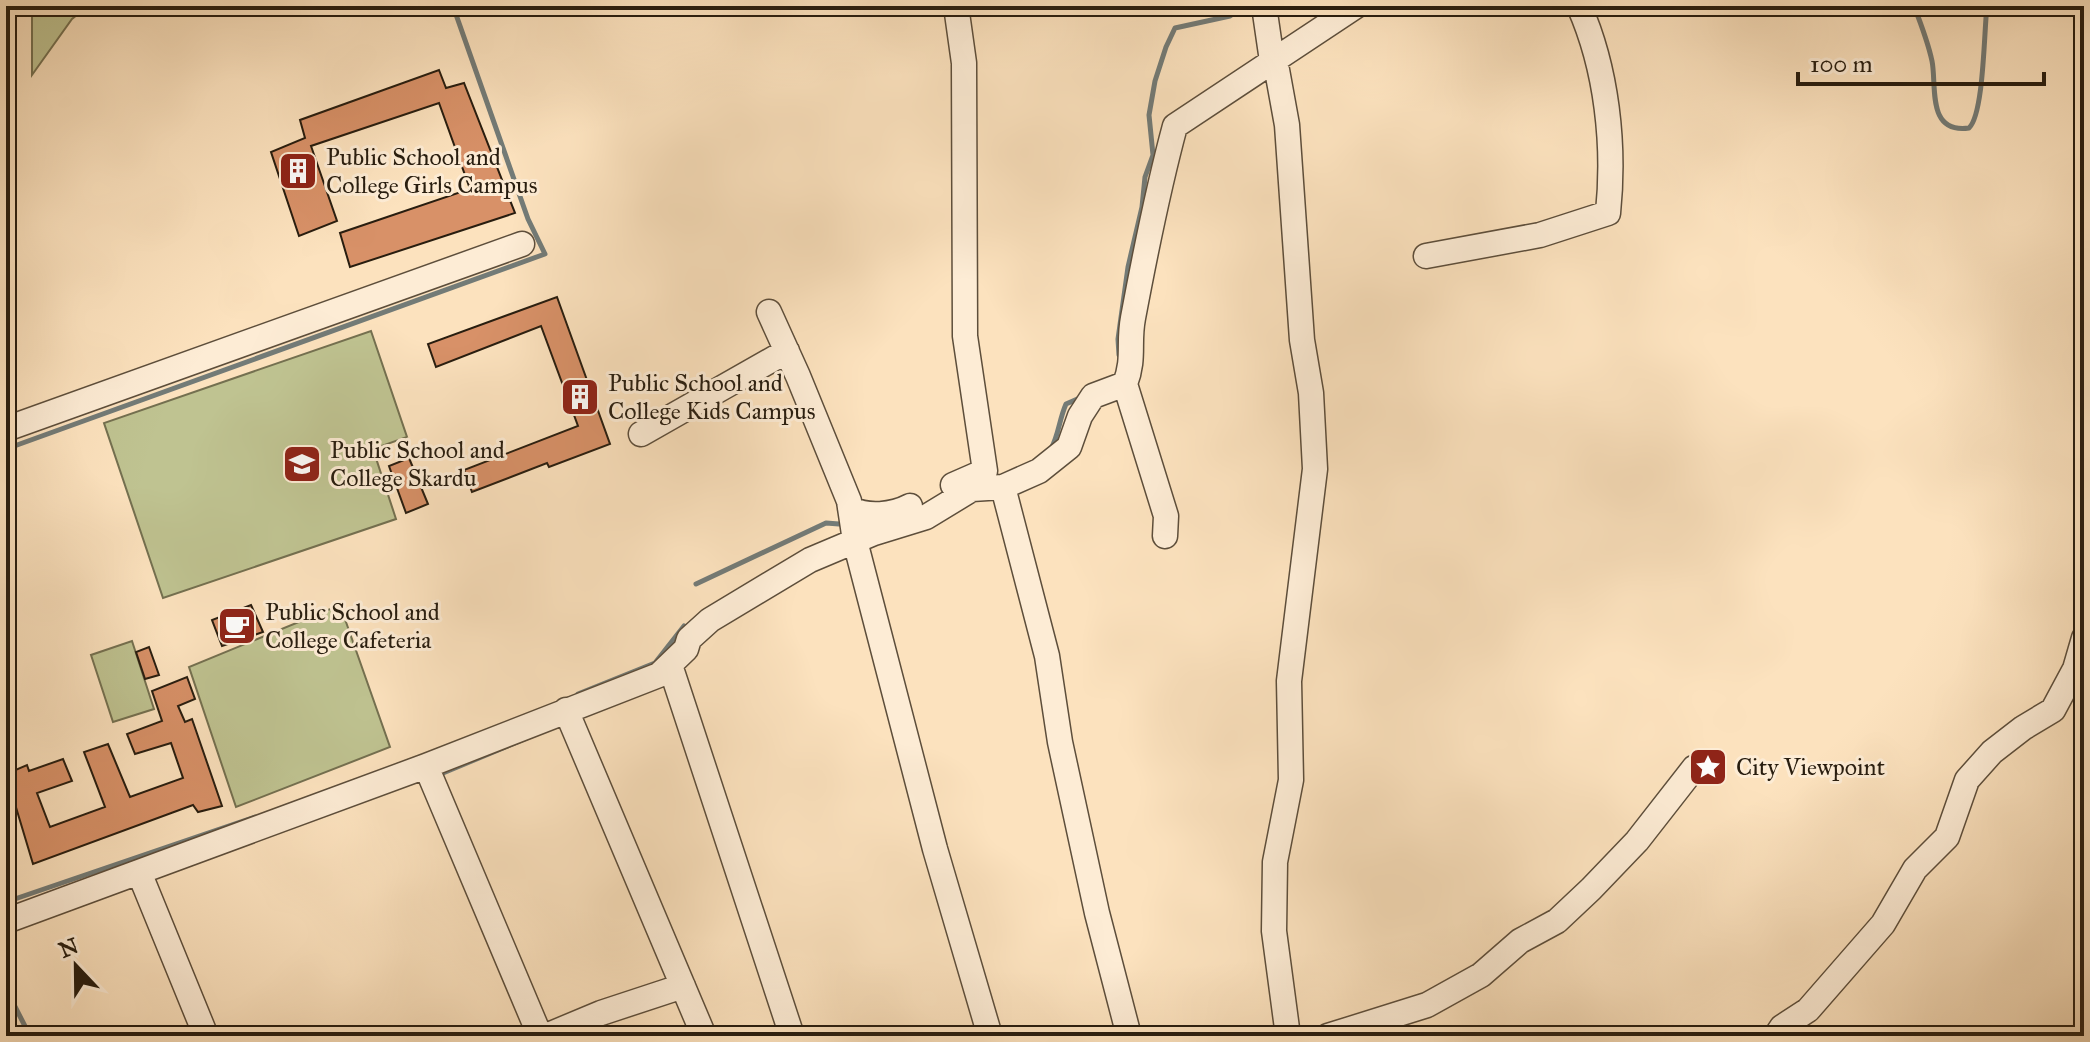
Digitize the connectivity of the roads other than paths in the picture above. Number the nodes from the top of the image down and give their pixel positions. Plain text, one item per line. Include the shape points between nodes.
1 (956, 6) edge
2 (1264, 6) edge
3 (1356, 6) edge
4 (1579, 6) edge
5 (1272, 61) junction
6 (522, 244) dead end
7 (1426, 256) dead end
8 (769, 312) dead end
9 (787, 351) junction
10 (1125, 384) junction
11 (6, 429) edge
12 (641, 434) dead end
13 (1003, 487) junction
14 (850, 508) junction
15 (1165, 536) dead end
16 (855, 541) junction
17 (2084, 638) edge
18 (670, 665) junction
19 (566, 710) junction
20 (426, 766) junction
21 (1694, 768) dead end
22 (139, 872) junction
23 (6, 921) edge
24 (683, 986) junction
25 (206, 1036) edge
26 (543, 1036) edge
27 (704, 1036) edge
28 (792, 1036) edge
29 (990, 1036) edge
30 (1129, 1036) edge
31 (1288, 1036) edge
32 (1328, 1036) edge
33 (1776, 1036) edge

1 - 14 street via 964,63 965,336 985,471 895,514
2 - 5 street
3 - 5 street
4 - 7 street via 1602,69 1611,181 1608,213 1540,235
5 - 10 street via 1175,126 1129,339 1133,364
5 - 31 street via 1287,125 1315,469 1289,681 1291,780 1275,862 1274,931
6 - 11 street
8 - 9 street
9 - 12 street
9 - 14 street
10 - 13 street via 1093,396 1069,447 1039,471
10 - 15 street via 1166,516
13 - 16 street via 972,489 926,517
13 - 30 street via 1047,656 1060,742
14 - 16 street
16 - 18 street via 810,560 710,620
16 - 29 street
17 - 33 street via 2053,710 1992,752 1967,780 1947,837 1915,869 1883,924 1808,1010
18 - 19 street via 648,680
18 - 28 street
19 - 20 street
19 - 24 street
20 - 22 street
20 - 26 street
21 - 32 street via 1637,841 1557,921 1520,941 1481,975 1427,1005
22 - 23 street
22 - 25 street
24 - 26 street
24 - 27 street

